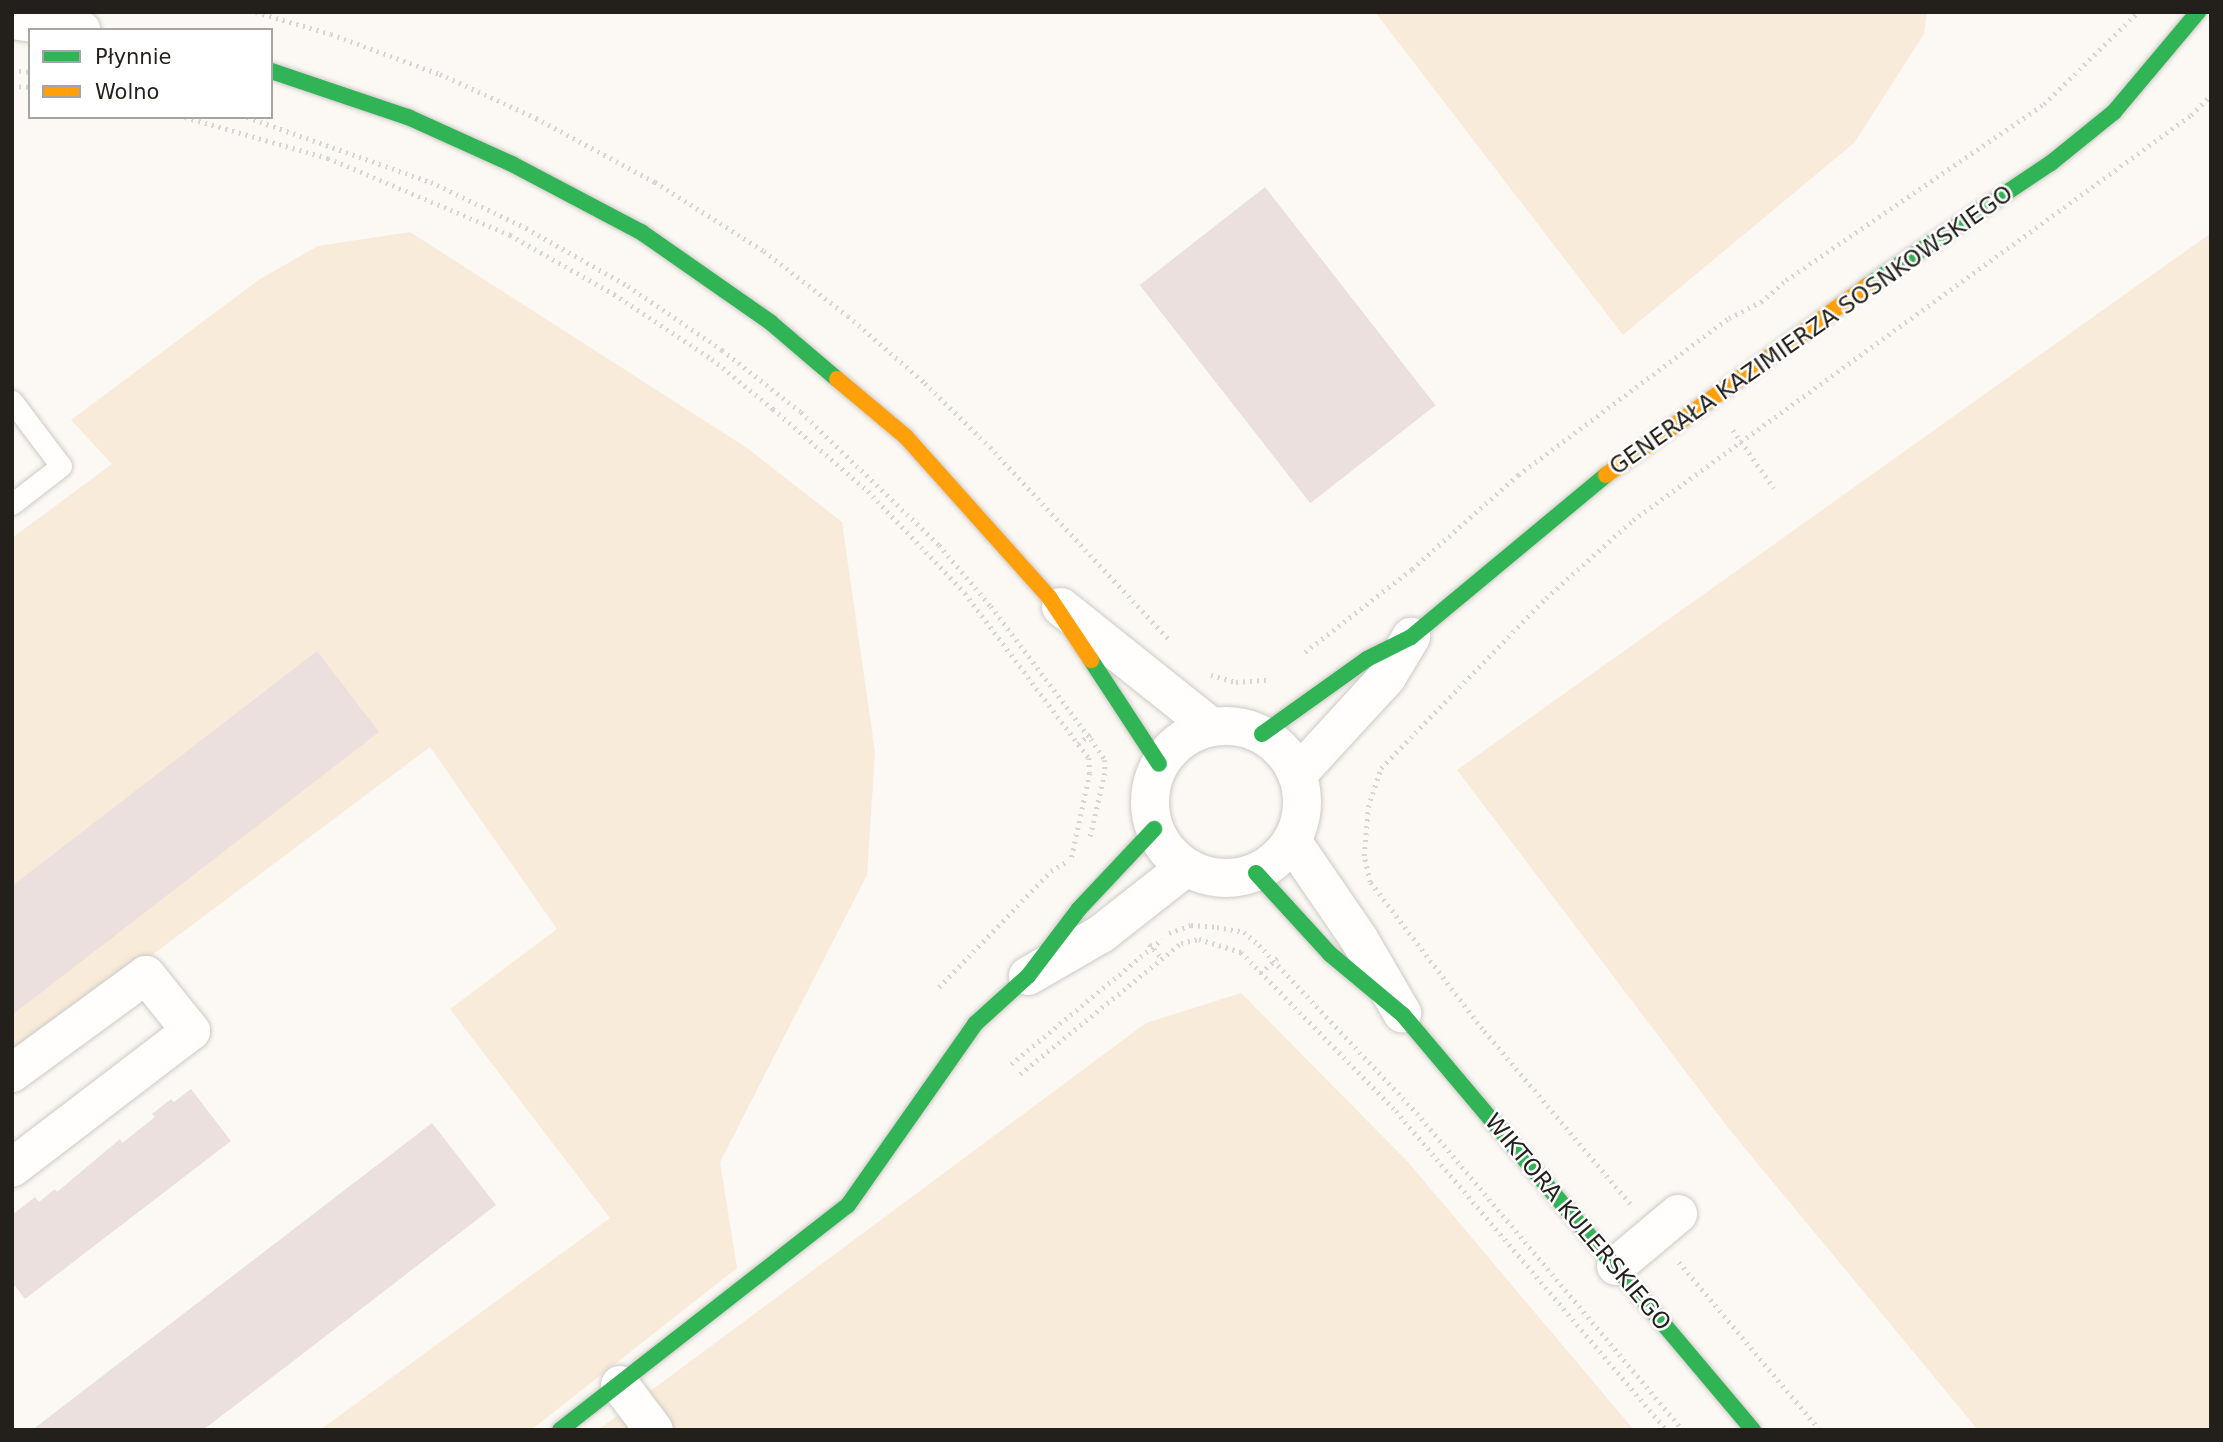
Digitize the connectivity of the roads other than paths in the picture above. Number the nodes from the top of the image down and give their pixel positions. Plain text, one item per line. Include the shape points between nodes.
1 (2198, 12) edge
2 (12, 20) edge
3 (67, 28) edge
4 (273, 72) edge
5 (12, 401) edge
6 (12, 504) edge
7 (1049, 597) junction
8 (1411, 637) junction
9 (1210, 726) junction
10 (1262, 734) junction
11 (1159, 764) junction
12 (1297, 775) junction
13 (1154, 829) junction
14 (1292, 841) junction
15 (1186, 867) junction
16 (1255, 873) junction
17 (1121, 902) junction
18 (1028, 976) joint
19 (1403, 1015) junction
20 (12, 1073) edge
21 (12, 1168) edge
22 (1666, 1224) road end
23 (1616, 1266) junction
24 (620, 1385) junction
25 (560, 1430) edge
26 (654, 1430) edge
27 (1753, 1430) edge

1 - 8 street, GENERAŁA KAZIMIERZA SOSNKOWSKIEGO via 2114,112 2051,163 1843,302 1586,489
2 - 3 street
4 - 7 street via 408,117 512,164 641,232 770,323 906,437
5 - 6 lane via 61,466
7 - 9 street
7 - 11 street
8 - 10 street, GENERAŁA KAZIMIERZA SOSNKOWSKIEGO via 1367,659
8 - 12 street, GENERAŁA KAZIMIERZA SOSNKOWSKIEGO via 1387,677
9 - 10 street via 1237,726
9 - 11 street via 1185,736
10 - 12 street via 1283,751
11 - 13 street via 1149,803
12 - 14 street via 1301,818
13 - 15 street via 1167,852
13 - 17 street via 1115,873
14 - 16 street
14 - 19 street, WIKTORA KULERSKIEGO via 1359,939
15 - 16 street via 1208,877
15 - 17 street
16 - 19 street, WIKTORA KULERSKIEGO via 1331,954
17 - 18 street via 1101,934
18 - 24 street via 975,1024 848,1205
19 - 23 street, WIKTORA KULERSKIEGO
20 - 21 street via 146,975 191,1031
22 - 23 street
23 - 27 street, WIKTORA KULERSKIEGO
24 - 25 street
24 - 26 street

